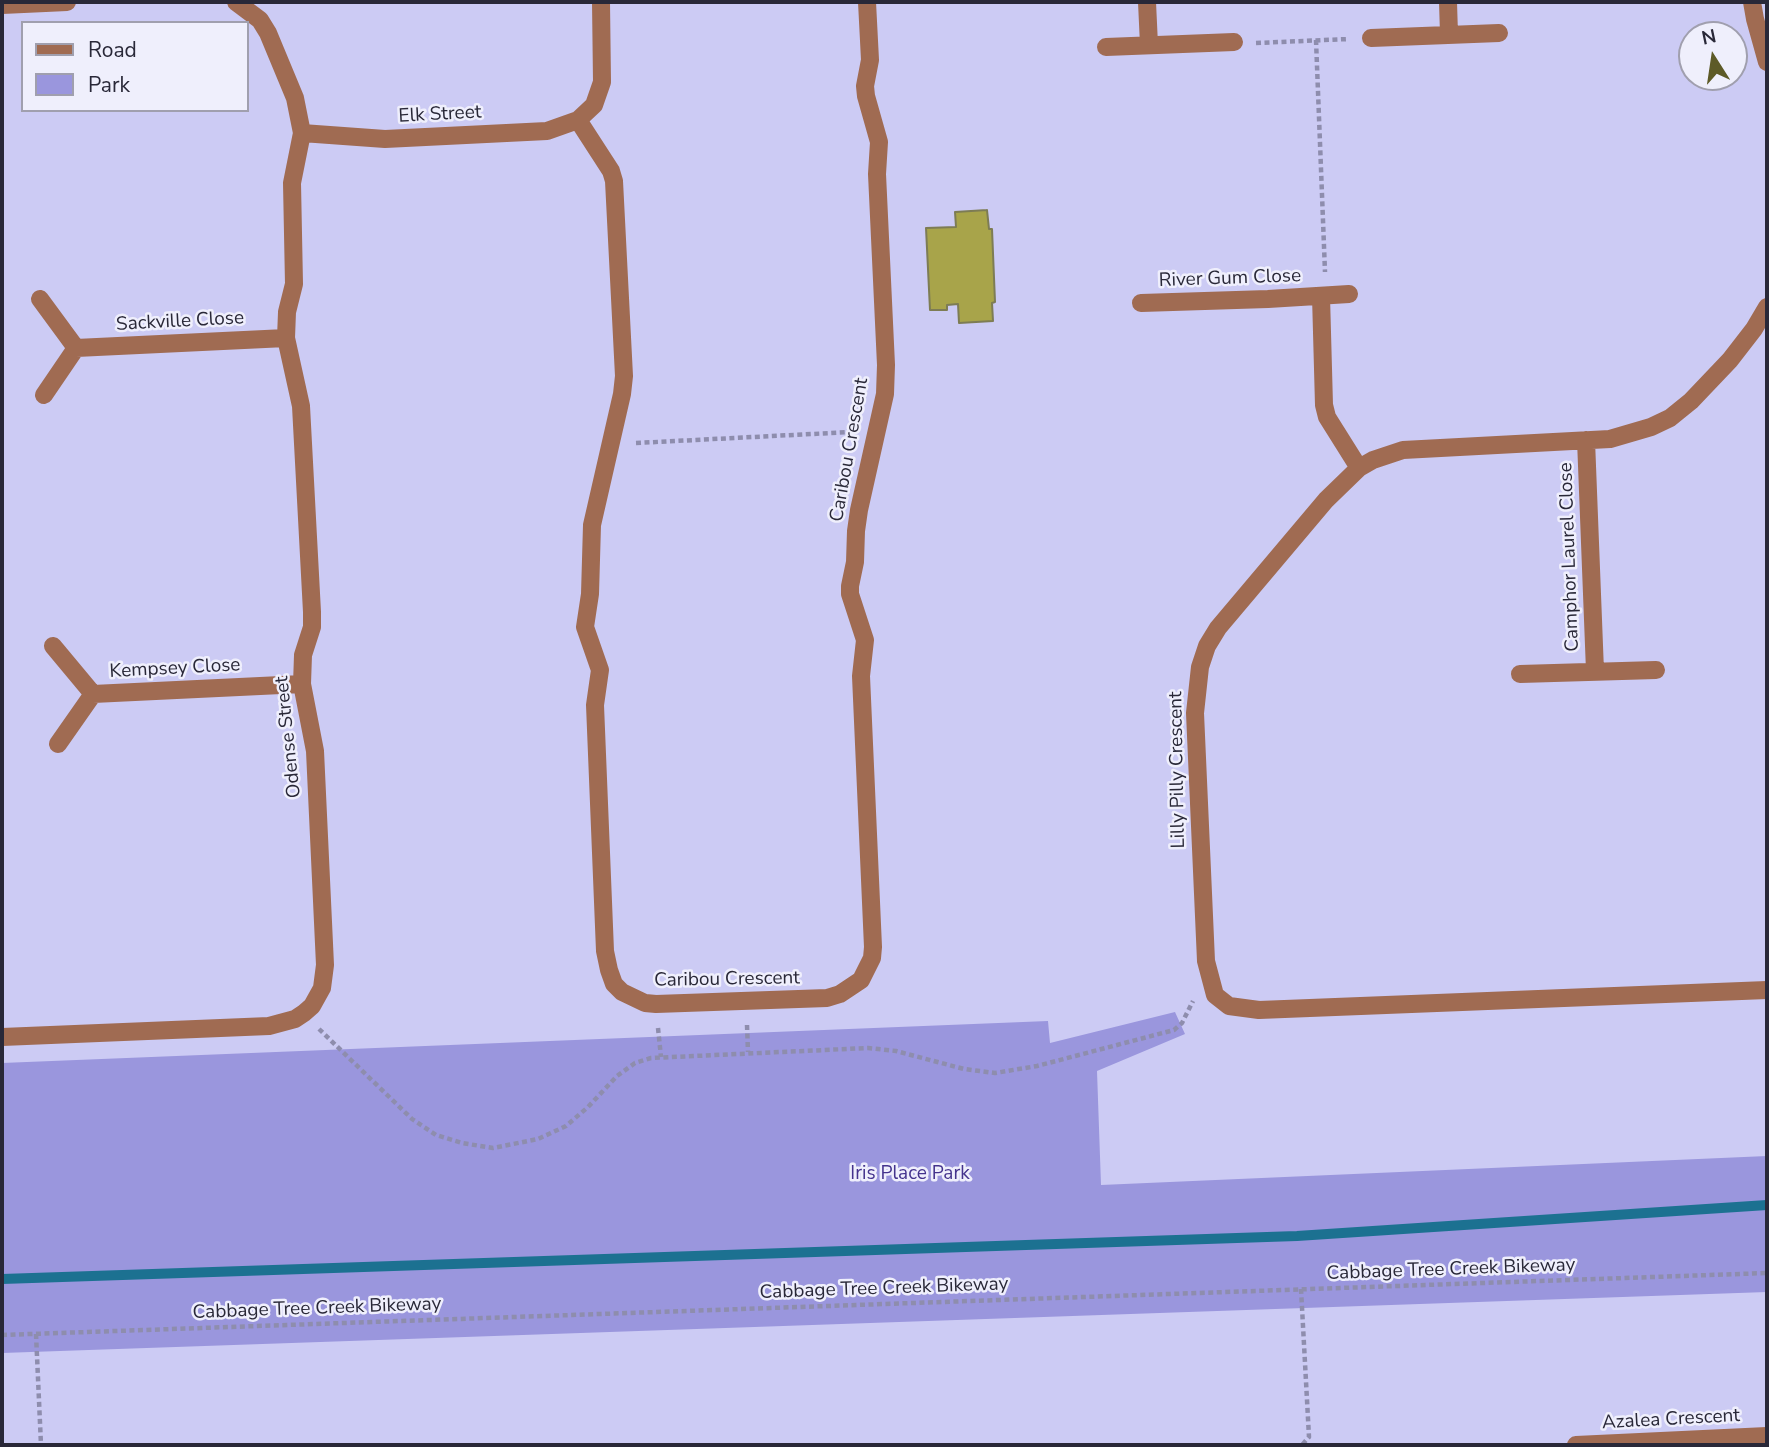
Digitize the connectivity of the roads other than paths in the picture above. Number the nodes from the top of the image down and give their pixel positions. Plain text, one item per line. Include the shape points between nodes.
1 (67, 2) edge
2 (236, 2) edge
3 (601, 2) edge
4 (867, 2) edge
5 (1147, 2) edge
6 (1448, 2) edge
7 (1752, 2) edge
8 (2, 5) edge
9 (1499, 33) dead end
10 (1449, 34) junction
11 (1371, 38) road end
12 (1234, 42) road end
13 (1149, 45) junction
14 (1106, 47) dead end
15 (1767, 62) edge
16 (578, 120) junction
17 (302, 133) junction
18 (1349, 294) dead end
19 (1321, 296) junction
20 (40, 299) dead end
21 (1141, 303) dead end
22 (1767, 307) edge
23 (286, 338) junction
24 (76, 348) junction
25 (44, 395) dead end
26 (1586, 440) junction
27 (1359, 468) junction
28 (53, 646) dead end
29 (1656, 670) dead end
30 (1595, 671) junction
31 (1520, 674) dead end
32 (302, 684) junction
33 (93, 694) junction
34 (58, 744) dead end
35 (1767, 990) edge
36 (2, 1037) edge
37 (1767, 1436) edge
38 (1576, 1445) edge

1 - 8 street
2 - 17 street, Odense Street via 260,20 268,33 295,98
3 - 16 street via 602,82 594,104
4 - 16 street, Caribou Crescent via 870,60 865,86 880,142 877,174 886,365 885,394 859,510 850,586 864,640 861,677 873,947 861,980 827,998 656,1004 622,992 609,970 595,705 600,670 585,627 591,533 623,385 615,192 611,171
5 - 13 street
6 - 10 street
7 - 15 street
9 - 10 street
10 - 11 street
12 - 13 street
13 - 14 street
16 - 17 street, Elk Street via 547,131 398,138
17 - 23 street, Odense Street via 292,183 295,284
18 - 19 street, River Gum Close
19 - 21 street, River Gum Close
19 - 27 street, River Gum Close via 1327,417
20 - 24 street
22 - 26 street, Lilly Pilly Crescent via 1730,360 1671,418 1631,434
23 - 24 street, Sackville Close
23 - 32 street, Odense Street via 301,406 312,612
24 - 25 street
26 - 27 street, Lilly Pilly Crescent via 1422,448 1386,455
26 - 30 street, Camphor Laurel Close
27 - 35 street, Lilly Pilly Crescent via 1235,606 1207,646 1200,667 1195,713 1206,961 1215,995 1229,1006 1259,1010
28 - 33 street, Kempsey Close
29 - 30 street, Camphor Laurel Close
30 - 31 street, Camphor Laurel Close
32 - 33 street, Kempsey Close
32 - 36 street, Odense Street via 314,734 325,965 322,988 312,1006 295,1019 269,1026
33 - 34 street, Kempsey Close
37 - 38 street, Azalea Crescent

